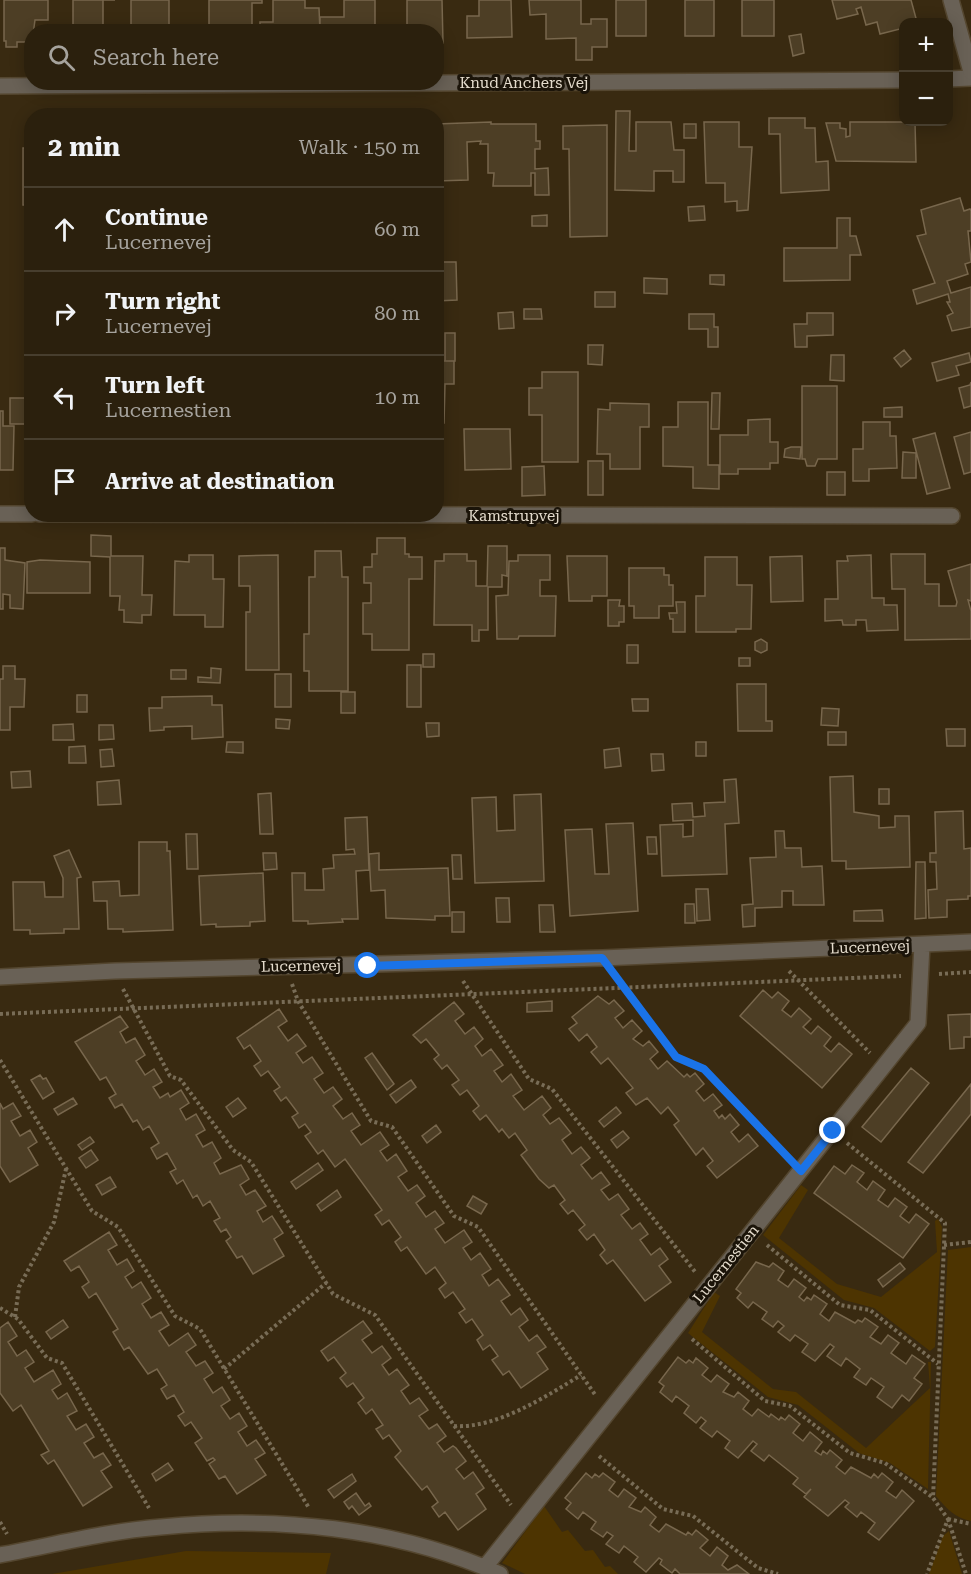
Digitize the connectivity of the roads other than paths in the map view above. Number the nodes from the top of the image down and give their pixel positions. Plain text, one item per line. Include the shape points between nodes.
1 (951, 0) edge
2 (971, 72) edge
3 (971, 78) edge
4 (953, 79) edge
5 (899, 80) edge
6 (444, 83) edge
7 (0, 86) edge
8 (24, 86) edge
9 (0, 514) edge
10 (24, 514) edge
11 (444, 515) edge
12 (952, 516) dead end
13 (971, 942) edge
14 (922, 945) junction
15 (0, 978) edge
16 (0, 1555) edge
17 (485, 1567) junction
18 (500, 1574) edge

1 - 2 street
3 - 4 street
5 - 6 street, Knud Anchers Vej
7 - 8 street, Knud Anchers Vej
9 - 10 street
11 - 12 street, Kamstrupvej
13 - 14 street, Lucernevej
14 - 15 street, Lucernevej
14 - 17 street, Lucernestien via 918,1023
16 - 17 street via 160,1527 238,1523 314,1526 388,1537
17 - 18 street

